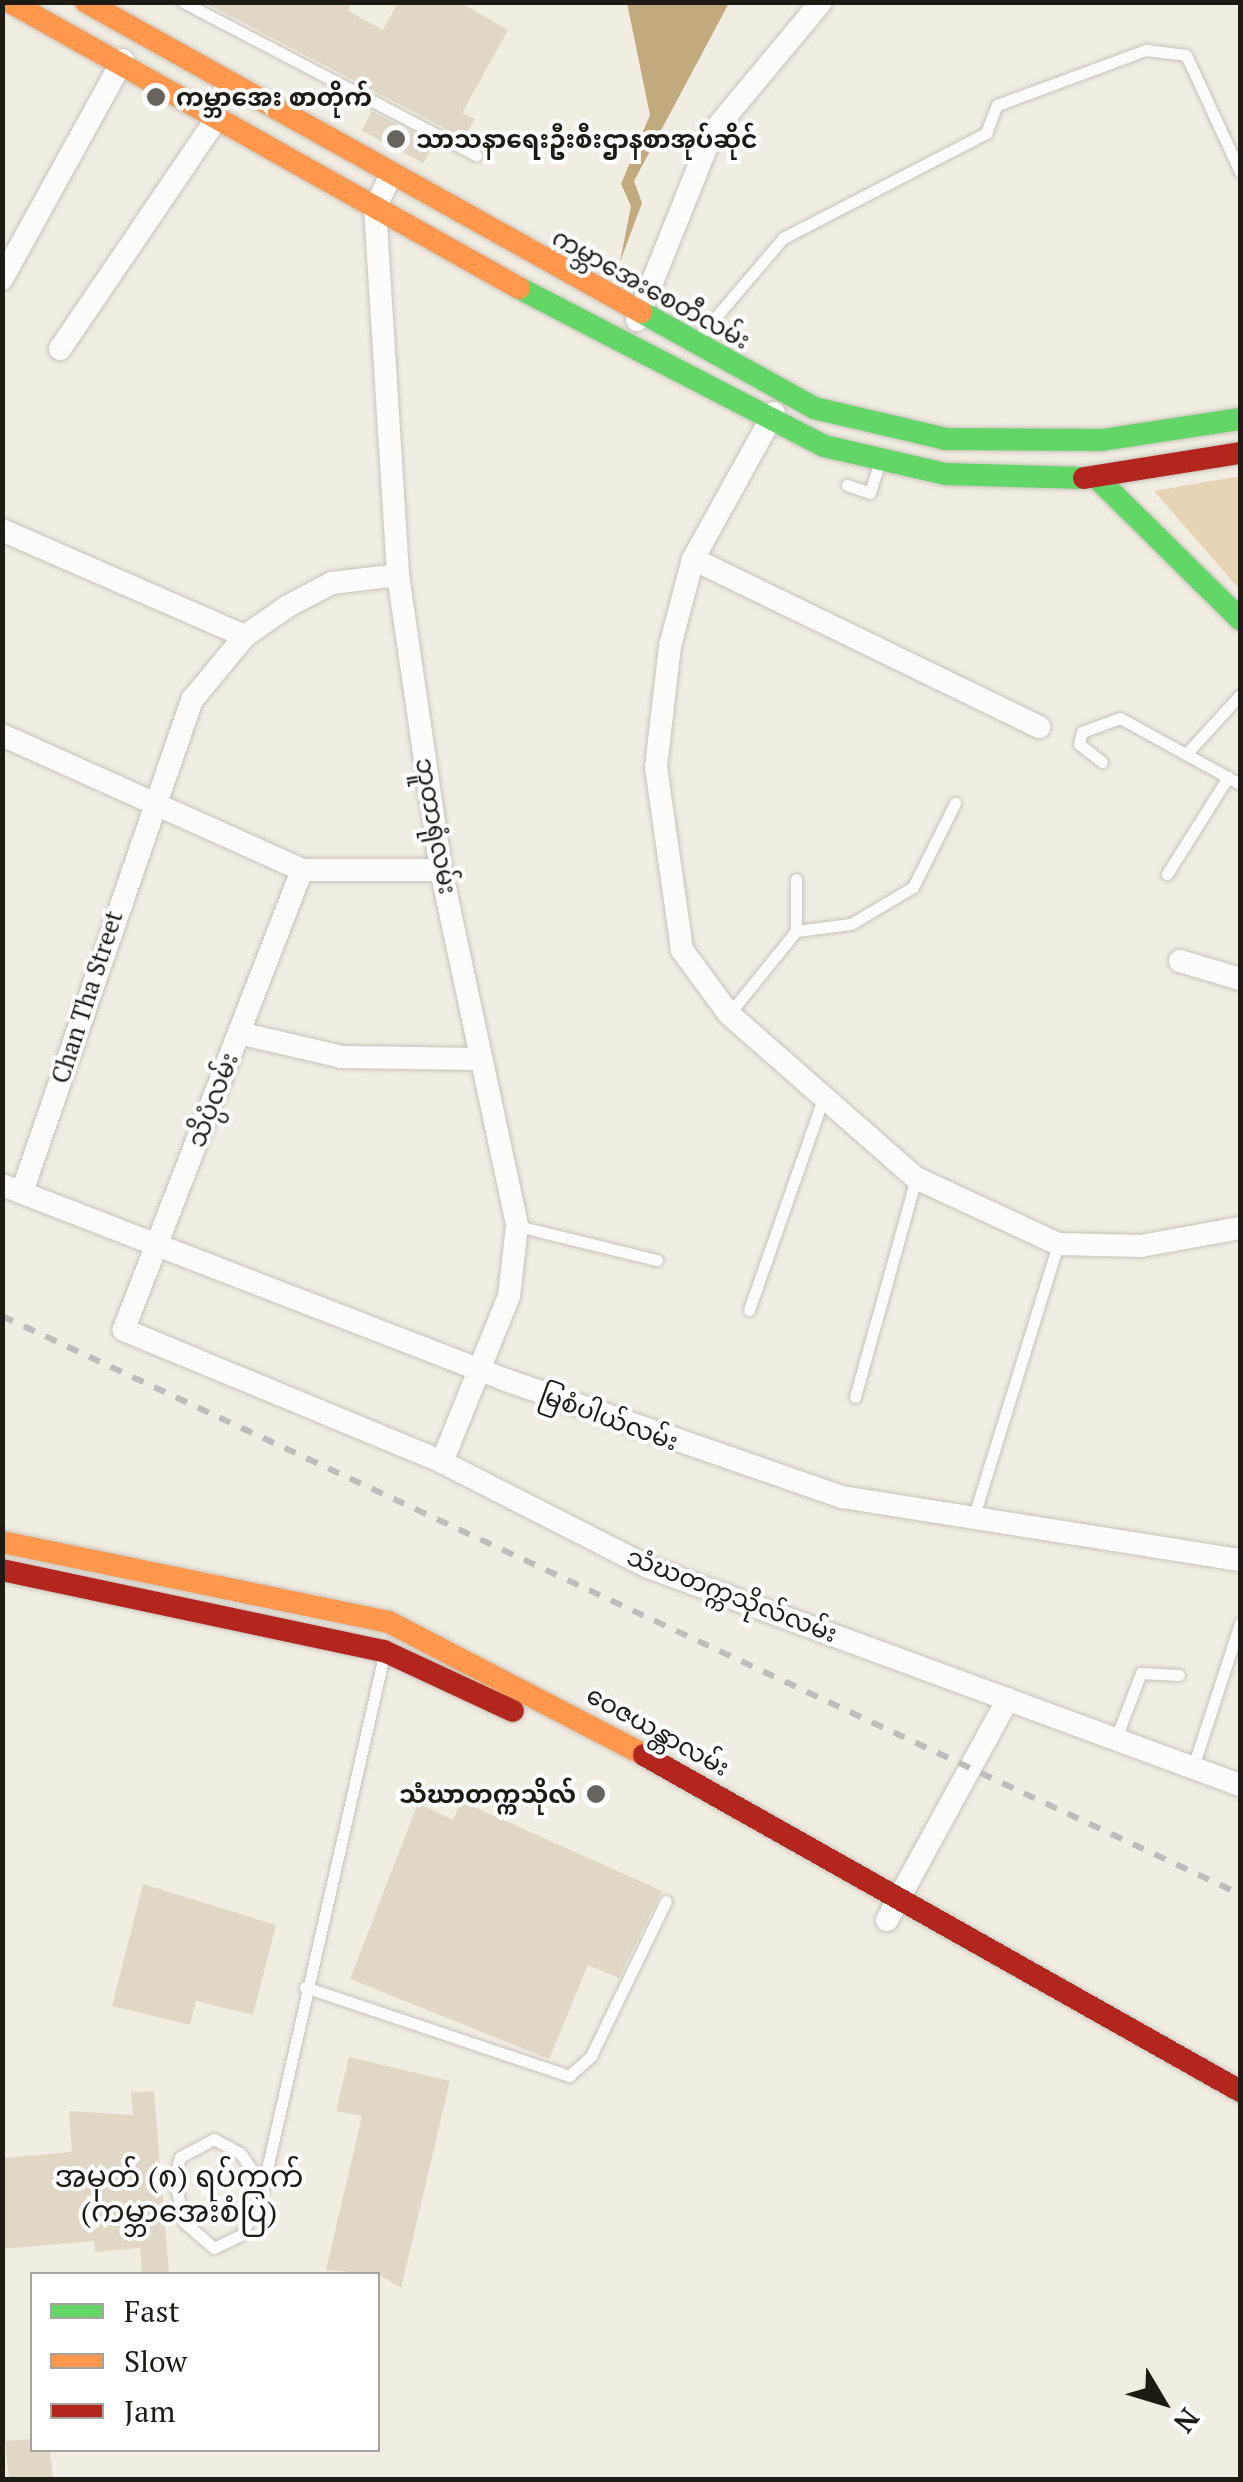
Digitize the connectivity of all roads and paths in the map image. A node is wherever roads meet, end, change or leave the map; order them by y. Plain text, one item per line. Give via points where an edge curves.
1 (10, 2) edge
2 (183, 2) edge
3 (821, 2) edge
4 (98, 5) edge
5 (86, 40) junction
6 (123, 60) junction
7 (216, 118) junction
8 (476, 154) dead end
9 (1240, 172) edge
10 (391, 175) junction
11 (375, 208) junction
12 (10, 244) edge
13 (2, 279) edge
14 (639, 316) junction
15 (692, 345) junction
16 (625, 346) junction
17 (60, 350) dead end
18 (786, 393) junction
19 (1240, 419) edge
20 (769, 422) junction
21 (1240, 453) edge
22 (878, 463) junction
23 (1097, 478) junction
24 (847, 486) dead end
25 (2, 530) edge
26 (693, 558) junction
27 (398, 575) junction
28 (1240, 620) edge
29 (245, 636) junction
30 (1240, 695) edge
31 (1039, 727) dead end
32 (2, 735) edge
33 (1187, 753) junction
34 (1102, 762) dead end
35 (1228, 777) junction
36 (1240, 784) edge
37 (152, 802) junction
38 (955, 803) dead end
39 (302, 870) junction
40 (442, 870) junction
41 (1167, 874) dead end
42 (796, 879) dead end
43 (796, 931) junction
44 (1180, 961) dead end
45 (1240, 978) edge
46 (729, 1014) junction
47 (239, 1033) junction
48 (480, 1058) junction
49 (821, 1104) junction
50 (916, 1178) junction
51 (12, 1189) edge
52 (517, 1226) junction
53 (1240, 1228) edge
54 (1240, 1238) edge
55 (159, 1242) junction
56 (1058, 1244) junction
57 (657, 1260) dead end
58 (750, 1310) dead end
59 (124, 1330) joint
60 (482, 1370) junction
61 (855, 1398) dead end
62 (442, 1462) junction
63 (972, 1522) junction
64 (2, 1542) edge
65 (1240, 1560) edge
66 (2, 1570) edge
67 (1240, 1623) edge
68 (384, 1651) junction
69 (1179, 1674) dead end
70 (1008, 1699) junction
71 (1116, 1738) junction
72 (1193, 1767) junction
73 (1240, 1785) edge
74 (899, 1898) junction
75 (666, 1901) dead end
76 (886, 1920) junction
77 (305, 1988) junction
78 (1240, 2091) edge
79 (1240, 2118) edge
80 (263, 2186) junction

1 - 5 main road
2 - 8 lane
3 - 14 street via 712,133
4 - 5 lane
4 - 10 main road, ကမ္ဘာအေးစေတီလမ်း
5 - 6 main road
6 - 7 main road
6 - 12 street
7 - 11 main road
7 - 17 street
9 - 15 lane via 1186,56 1146,50 996,105 986,132 783,238
10 - 11 street, ဘူတာရုံလမ်း
10 - 14 main road, ကမ္ဘာအေးစေတီလမ်း
11 - 16 main road
11 - 27 street, ဘူတာရုံလမ်း
12 - 13 street
14 - 15 main road, ကမ္ဘာအေးစေတီလမ်း
14 - 16 street
15 - 18 main road, ကမ္ဘာအေးစေတီလမ်း
16 - 20 main road
18 - 19 main road, ကမ္ဘာအေးစေတီလမ်း via 888,431 946,439 1102,440
18 - 20 street
20 - 22 main road
20 - 26 street
21 - 23 main road
22 - 23 main road
22 - 24 lane via 870,493
23 - 28 main road
25 - 29 street
26 - 31 street
26 - 46 street via 670,646 656,766 682,950
27 - 29 street, Chan Tha Street via 332,583
27 - 40 street, ဘူတာရုံလမ်း
29 - 37 street, Chan Tha Street via 192,700
30 - 33 lane
32 - 37 street
33 - 34 lane via 1105,718 1078,744
33 - 35 lane
35 - 36 lane
35 - 41 lane
37 - 39 street
37 - 51 street, Chan Tha Street
38 - 43 lane via 913,886 851,924
39 - 40 street
39 - 47 street, သိပ္ပံလမ်း
40 - 48 street, ဘူတာရုံလမ်း
42 - 43 lane
43 - 46 lane
44 - 45 street
46 - 49 street
47 - 48 street via 360,1059
47 - 55 street, သိပ္ပံလမ်း
48 - 52 street, ဘူတာရုံလမ်း
49 - 50 street
49 - 58 lane
50 - 56 street
50 - 61 lane
51 - 55 street, မြစံပါယ်လမ်း
52 - 57 lane
52 - 60 street, ဘူတာရုံလမ်း via 509,1296
53 - 54 street
53 - 56 street via 1141,1246
55 - 59 street, သိပ္ပံလမ်း
55 - 60 street, မြစံပါယ်လမ်း
56 - 63 lane
59 - 62 street, သံဃတက္ကသိုလ်လမ်း
60 - 62 street, ဘူတာရုံလမ်း
60 - 63 street, မြစံပါယ်လမ်း via 742,1466 869,1505
62 - 70 street, သံဃတက္ကသိုလ်လမ်း via 648,1567
63 - 65 street, မြစံပါယ်လမ်း
64 - 74 main road, ဝေဇယန္တာလမ်း via 389,1622 480,1662
66 - 68 main road
67 - 72 lane
68 - 76 main road via 474,1689
68 - 77 lane
69 - 71 lane via 1141,1674
70 - 71 street, သံဃတက္ကသိုလ်လမ်း
70 - 74 street
71 - 72 street, သံဃတက္ကသိုလ်လမ်း
72 - 73 street, သံဃတက္ကသိုလ်လမ်း
74 - 76 street
74 - 78 main road, ဝေဇယန္တာလမ်း
75 - 77 lane via 591,2056 569,2076
76 - 79 main road
77 - 80 lane
80 - 80 lane via 241,2235 214,2248 184,2222 174,2178 180,2157 214,2138 240,2153

